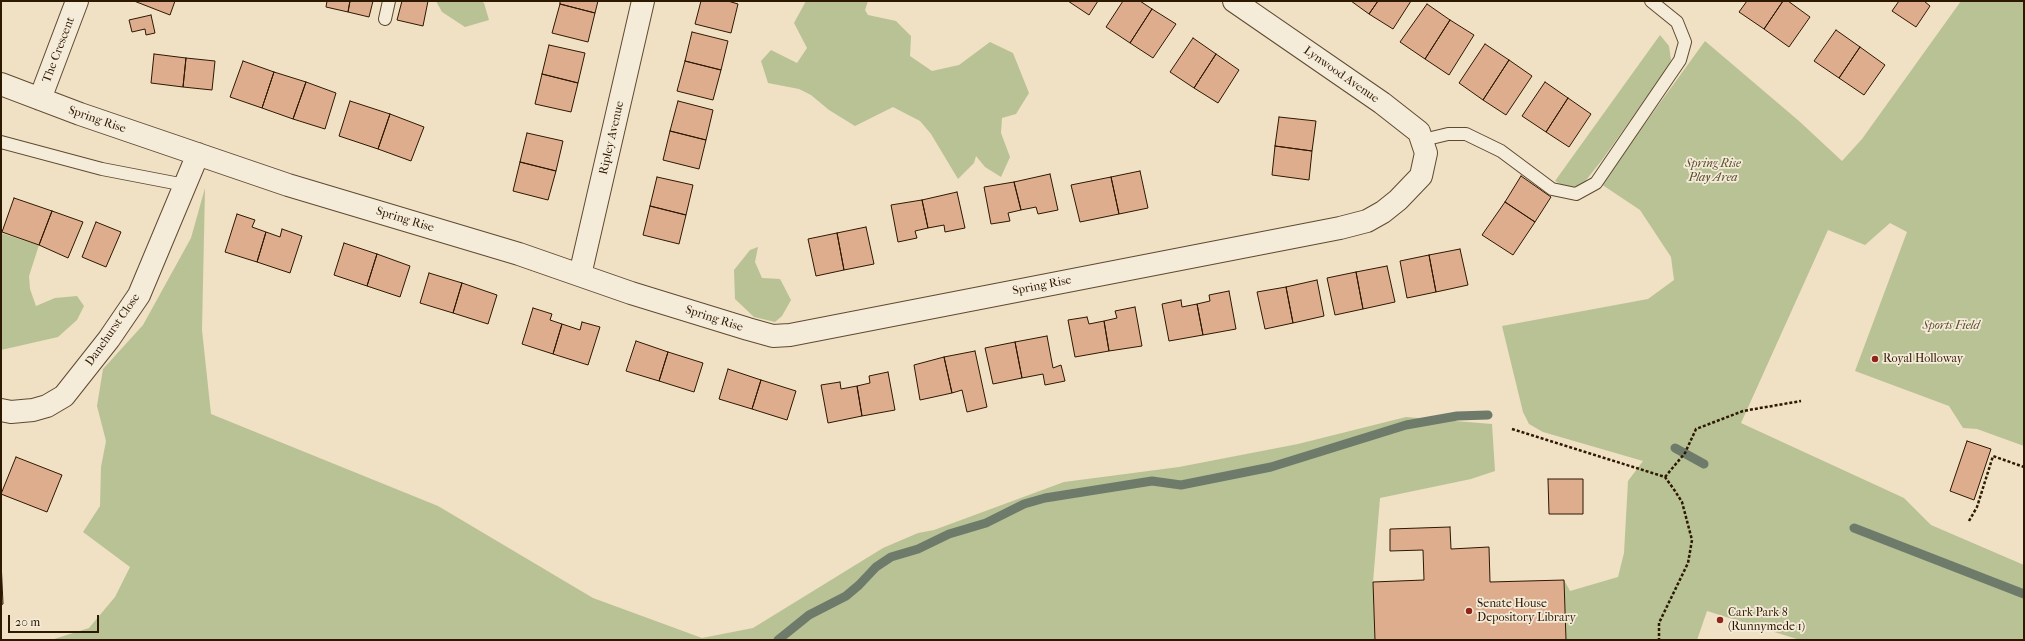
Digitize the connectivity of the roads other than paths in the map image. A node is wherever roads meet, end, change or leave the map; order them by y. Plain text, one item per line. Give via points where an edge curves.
1 (77, 1) edge
2 (389, 1) edge
3 (643, 1) edge
4 (1234, 1) edge
5 (1651, 1) edge
6 (385, 20) dead end
7 (1, 84) edge
8 (40, 99) junction
9 (1423, 140) junction
10 (1, 142) edge
11 (198, 154) junction
12 (185, 185) junction
13 (580, 275) junction
14 (1, 410) edge

1 - 8 street, The Crescent
2 - 6 lane
3 - 13 street, Ripley Avenue
4 - 9 street, Lynwood Avenue via 1405,120 1419,132
5 - 9 lane via 1677,22 1685,42 1680,60 1596,183 1576,194 1552,189 1501,151 1466,134 1448,134
7 - 8 street, Spring Rise
8 - 11 street, Spring Rise
9 - 13 street, Spring Rise via 1426,153 1422,176 1398,200 1367,221 790,336 772,336
10 - 12 lane via 102,170
11 - 12 street, Danehurst Close
11 - 13 street, Spring Rise via 288,185 519,254
12 - 14 street, Danehurst Close via 139,295 109,339 64,396 47,406 33,410

